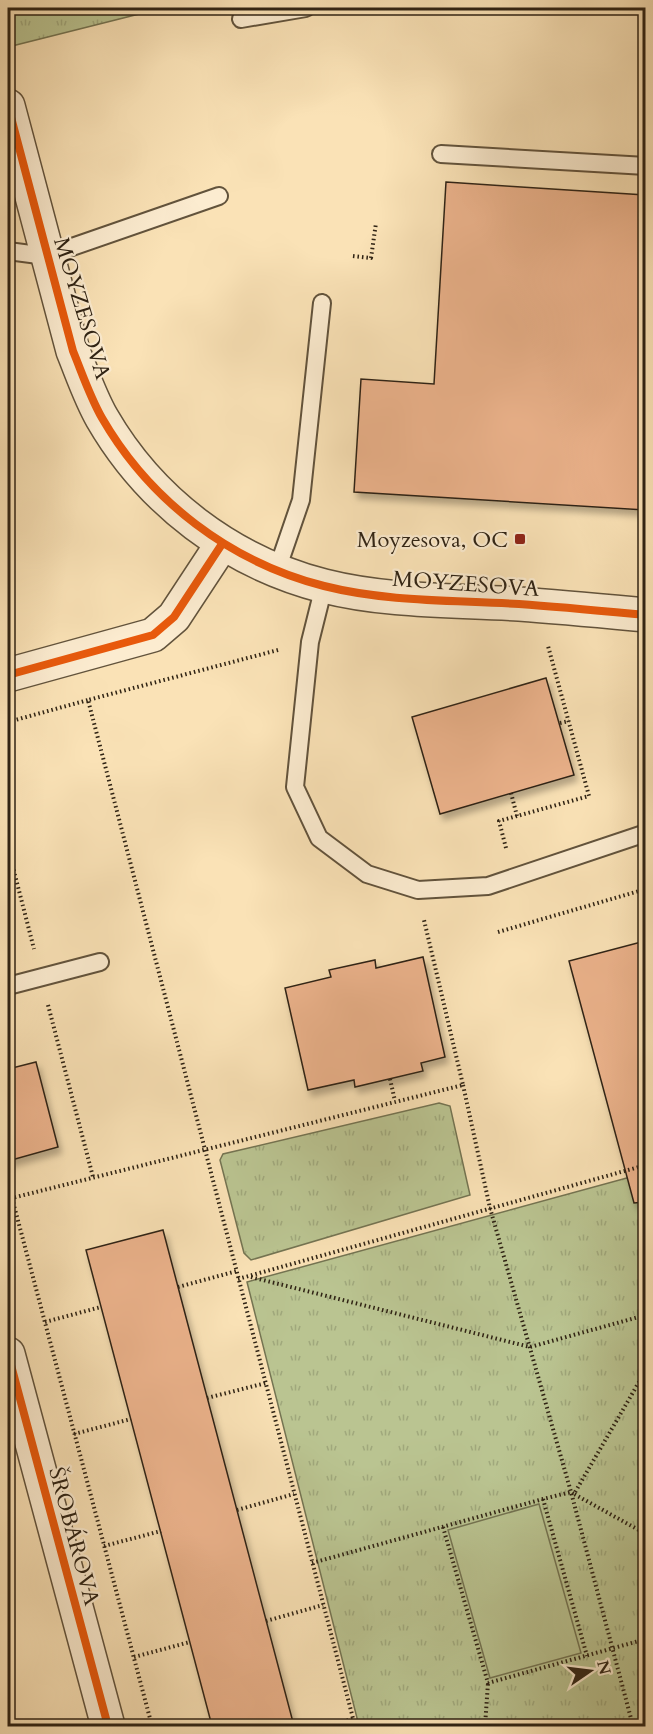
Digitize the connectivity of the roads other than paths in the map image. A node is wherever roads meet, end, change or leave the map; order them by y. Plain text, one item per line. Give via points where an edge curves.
1 (306, 8) edge
2 (241, 19) dead end
3 (8, 111) edge
4 (441, 154) dead end
5 (645, 166) edge
6 (219, 196) dead end
7 (8, 251) edge
8 (46, 256) junction
9 (322, 303) dead end
10 (222, 544) junction
11 (277, 570) junction
12 (324, 586) junction
13 (645, 615) edge
14 (8, 675) edge
15 (645, 833) edge
16 (100, 962) dead end
17 (8, 986) edge
18 (8, 1354) edge
19 (108, 1726) edge

1 - 2 lane
3 - 8 street, MOYZESOVA
4 - 5 lane
6 - 8 lane
7 - 8 lane
8 - 10 street, MOYZESOVA via 73,351 101,416 145,478 176,509
9 - 11 lane via 301,500
10 - 11 street, MOYZESOVA
10 - 14 street via 174,617 153,635
11 - 12 street, MOYZESOVA
12 - 13 street, MOYZESOVA via 438,601
12 - 15 lane via 310,642 295,787 319,838 367,874 418,890 488,886
16 - 17 lane
18 - 19 street, ŠROBÁROVA

